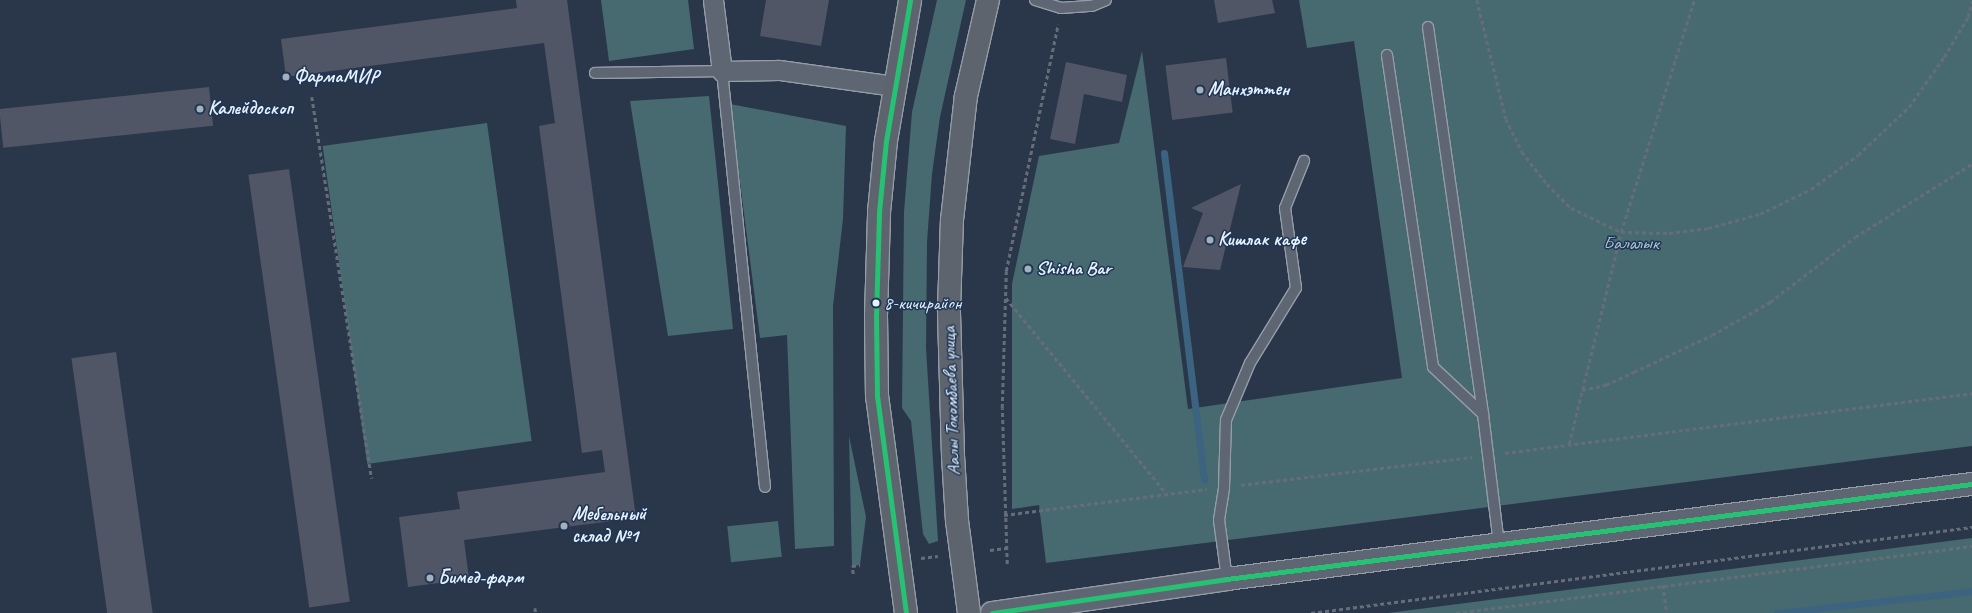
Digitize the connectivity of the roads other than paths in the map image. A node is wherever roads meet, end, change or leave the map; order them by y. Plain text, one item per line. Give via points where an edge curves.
1 (713, 0) edge
2 (910, 0) edge
3 (988, 0) edge
4 (1035, 0) edge
5 (1106, 0) edge
6 (1428, 27) dead end
7 (1387, 55) dead end
8 (722, 71) junction
9 (595, 73) dead end
10 (894, 86) junction
11 (1304, 161) dead end
12 (1483, 414) junction
13 (1972, 484) edge
14 (765, 487) dead end
15 (1499, 544) junction
16 (1227, 579) junction
17 (906, 613) edge
18 (969, 613) edge
19 (992, 613) edge

1 - 8 street
2 - 10 main road
3 - 18 main road, Аалы Токомбаева улица via 966,96 952,220 949,309 957,521
4 - 5 lane via 1061,8 1092,6
6 - 12 lane
7 - 12 lane via 1433,367
8 - 9 lane
8 - 10 street via 779,70
8 - 14 lane
10 - 17 main road via 879,212 877,397
11 - 16 lane via 1285,208 1296,288 1250,363 1226,420 1224,487 1219,520
12 - 15 lane
13 - 15 main road
15 - 16 main road
16 - 19 main road

